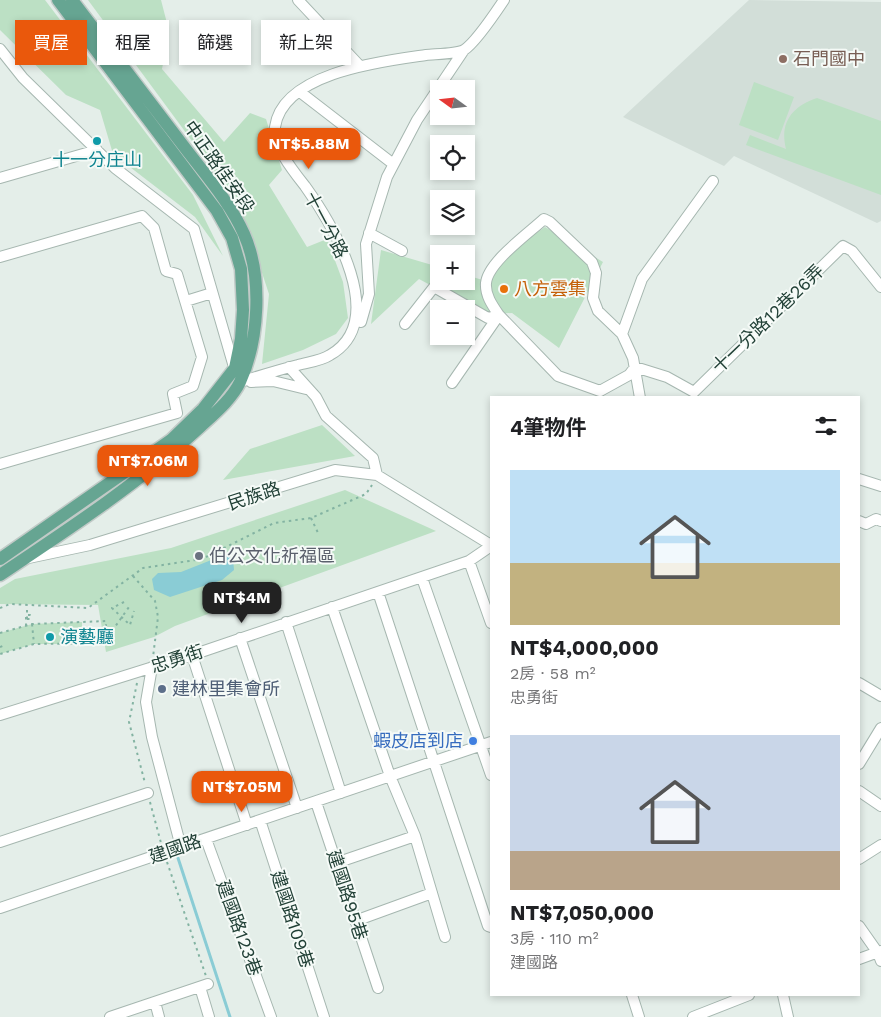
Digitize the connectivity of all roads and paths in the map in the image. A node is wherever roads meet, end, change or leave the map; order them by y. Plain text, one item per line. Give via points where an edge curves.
1 (58, 0) edge
2 (72, 0) edge
3 (298, 0) edge
4 (504, 0) edge
5 (0, 50) edge
6 (464, 50) junction
7 (359, 65) junction
8 (300, 92) junction
9 (97, 150) junction
10 (392, 164) junction
11 (0, 178) edge
12 (714, 181) dead end
13 (369, 233) junction
14 (402, 252) dead end
15 (0, 257) edge
16 (881, 288) edge
17 (212, 293) junction
18 (186, 301) junction
19 (499, 315) junction
20 (405, 324) dead end
21 (622, 334) junction
22 (352, 336) junction
23 (289, 367) junction
24 (635, 367) junction
25 (235, 368) junction
26 (240, 382) junction
27 (452, 383) dead end
28 (306, 389) junction
29 (640, 396) edge
30 (0, 464) edge
31 (377, 475) junction
32 (860, 479) edge
33 (881, 486) edge
34 (312, 518) junction
35 (860, 521) edge
36 (881, 521) edge
37 (319, 535) dead end
38 (490, 545) edge
39 (490, 547) edge
40 (0, 559) edge
41 (24, 559) junction
42 (469, 561) junction
43 (0, 575) edge
44 (132, 575) junction
45 (422, 578) junction
46 (378, 592) junction
47 (124, 602) dead end
48 (27, 605) junction
49 (332, 606) junction
50 (129, 607) dead end
51 (0, 608) edge
52 (134, 611) dead end
53 (120, 616) junction
54 (490, 620) edge
55 (286, 622) junction
56 (32, 624) junction
57 (26, 626) junction
58 (106, 632) junction
59 (0, 633) edge
60 (240, 638) junction
61 (34, 644) junction
62 (5, 645) dead end
63 (0, 647) edge
64 (0, 654) edge
65 (192, 654) junction
66 (152, 667) junction
67 (140, 671) junction
68 (860, 684) edge
69 (881, 696) edge
70 (0, 715) edge
71 (881, 728) edge
72 (486, 744) edge
73 (434, 761) junction
74 (860, 762) edge
75 (490, 768) edge
76 (390, 776) junction
77 (860, 791) edge
78 (148, 793) junction
79 (340, 793) junction
80 (316, 802) junction
81 (881, 806) edge
82 (297, 808) junction
83 (260, 820) junction
84 (247, 825) junction
85 (415, 836) junction
86 (206, 839) junction
87 (0, 842) edge
88 (881, 845) edge
89 (181, 847) junction
90 (164, 853) junction
91 (860, 858) edge
92 (336, 863) junction
93 (432, 893) junction
94 (1, 906) edge
95 (355, 921) junction
96 (490, 927) edge
97 (860, 927) edge
98 (445, 937) dead end
99 (880, 955) edge
100 (860, 959) edge
101 (204, 986) junction
102 (378, 988) dead end
103 (632, 996) edge
104 (746, 996) edge
105 (783, 996) edge
106 (155, 1002) junction
107 (110, 1017) edge
108 (159, 1017) edge
109 (209, 1017) edge
110 (271, 1017) edge
111 (324, 1017) edge
112 (639, 1017) edge
113 (693, 1017) edge
114 (788, 1017) edge

1 - 25 main road, 中正路佳安段 via 217,211 232,238 241,269 243,310
2 - 26 main road, 中正路佳安段 via 219,193 244,234 255,270 257,304 250,350
3 - 7 street
4 - 6 street
5 - 9 street via 23,78
6 - 7 street, 十一分路
6 - 10 street
7 - 8 street, 十一分路 via 314,82
8 - 10 street
8 - 22 street, 十一分路 via 291,98 274,127 280,149 320,208 353,278 358,309
9 - 11 street
9 - 17 street via 115,168 194,229
10 - 13 street
12 - 21 street via 642,279
13 - 14 street
13 - 22 street via 366,244 368,294 360,324
15 - 18 street via 142,216 154,228 166,271 177,274
16 - 24 street, 十一分路12巷26弄 via 852,251 843,246 694,392 667,377
17 - 18 street
17 - 25 street
18 - 30 street via 202,357 194,386 173,394 177,413
19 - 20 street via 488,318 434,287
19 - 21 street via 487,290 489,274 493,266 544,220 592,262 596,273 593,298 598,311
19 - 24 street via 558,376 600,391 629,375
19 - 27 street
21 - 24 street
22 - 23 street via 330,356
23 - 26 street
23 - 28 street
24 - 29 street
25 - 26 street
25 - 40 main road via 203,409 171,440
26 - 28 street via 274,382
26 - 41 main road via 213,414 178,447
28 - 31 street via 316,396 326,416 338,429 373,458
31 - 34 path via 366,494
31 - 38 street, 民族路
31 - 41 street, 民族路 via 335,470 90,546
32 - 33 street
34 - 37 path
34 - 44 path via 274,523 202,559 143,568
35 - 36 street via 866,524 876,519
39 - 42 street, 忠勇街
40 - 41 street, 民族路
41 - 43 main road
42 - 45 street, 忠勇街
42 - 54 street
44 - 48 path via 88,608
44 - 66 path via 155,601 158,617
45 - 46 street, 忠勇街
45 - 72 street
46 - 49 street, 忠勇街
46 - 73 street
47 - 53 path via 112,608
48 - 51 path via 10,604
48 - 57 path, bridge via 27,619 30,619 30,615 26,615
49 - 55 street, 忠勇街
49 - 76 street
50 - 53 path
52 - 53 path via 130,625
53 - 58 path via 112,631
55 - 60 street, 忠勇街
55 - 79 street
56 - 57 path
56 - 58 path via 106,621
56 - 61 path
57 - 59 path
58 - 61 path via 106,643
60 - 65 street, 忠勇街
60 - 82 street
61 - 64 path
62 - 63 path
65 - 66 street, 忠勇街
65 - 84 street
66 - 67 street, 忠勇街
66 - 89 street via 146,702
67 - 70 street, 忠勇街
67 - 78 path via 129,722
68 - 69 street
71 - 74 street
72 - 73 street, 建國路
72 - 75 street
73 - 76 street, 建國路
73 - 96 street
76 - 79 street, 建國路
76 - 85 street
77 - 81 street
78 - 87 street
78 - 90 path
79 - 80 street, 建國路
80 - 82 street, 建國路
80 - 92 street, 建國路95巷
82 - 83 street, 建國路
83 - 84 street, 建國路
83 - 111 street, 建國路109巷
84 - 86 street, 建國路
85 - 92 street
85 - 93 street
86 - 89 street, 建國路
86 - 110 street, 建國路123巷
88 - 91 street
89 - 90 street, 建國路
90 - 94 street, 建國路
90 - 101 path
92 - 95 street, 建國路95巷
93 - 95 street
93 - 98 street
95 - 102 street, 建國路95巷
97 - 99 street
99 - 100 street
101 - 106 street
101 - 109 street
103 - 112 street
104 - 113 street
105 - 114 street
106 - 107 street
106 - 108 street

